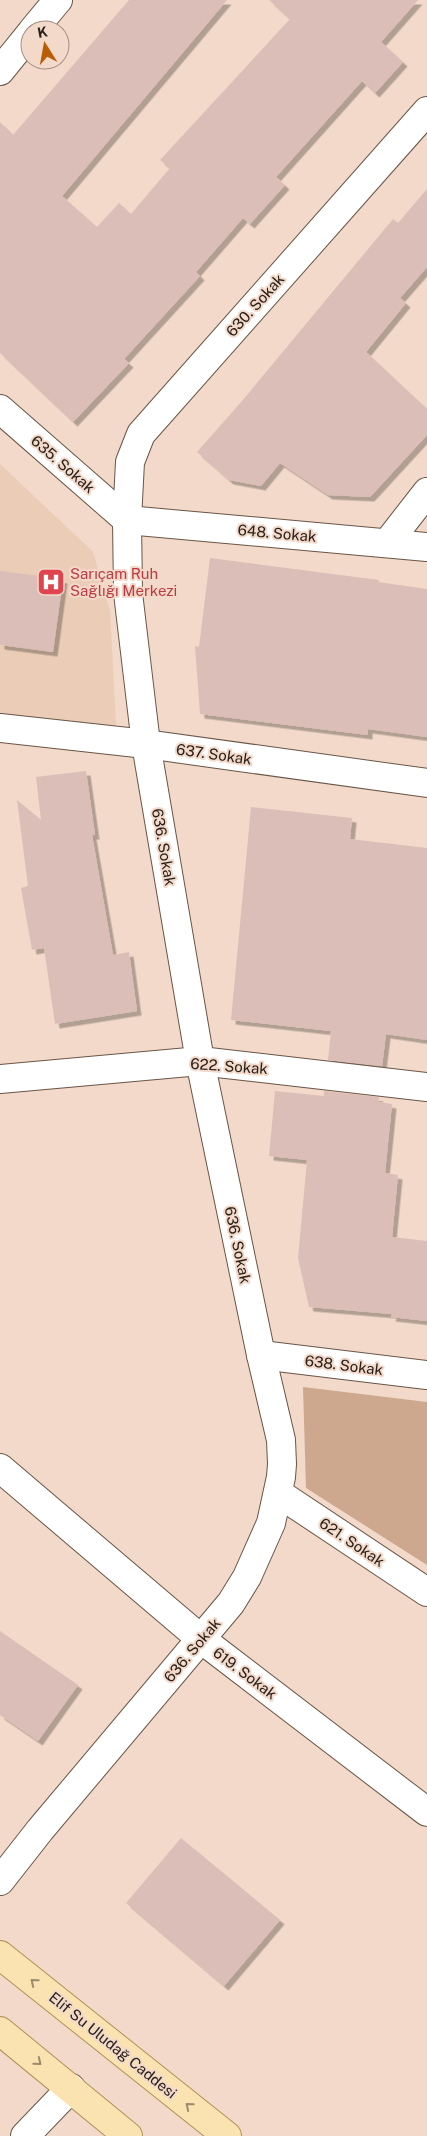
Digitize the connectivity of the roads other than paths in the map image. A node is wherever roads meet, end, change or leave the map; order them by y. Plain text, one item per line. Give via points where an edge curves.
1 (58, 0) edge
2 (42, 20) edge
3 (20, 46) edge
4 (0, 71) edge
5 (427, 110) edge
6 (0, 409) edge
7 (427, 492) edge
8 (127, 520) junction
9 (388, 542) junction
10 (427, 547) edge
11 (0, 728) edge
12 (146, 744) junction
13 (427, 783) edge
14 (200, 1061) junction
15 (0, 1079) edge
16 (427, 1087) edge
17 (261, 1355) junction
18 (427, 1375) edge
19 (0, 1468) edge
20 (278, 1493) junction
21 (427, 1592) edge
22 (202, 1639) junction
23 (427, 1812) edge
24 (0, 1881) edge
25 (0, 1955) edge
26 (0, 2031) edge
27 (71, 2088) junction
28 (25, 2136) edge
29 (128, 2136) edge
30 (227, 2136) edge

1 - 2 street
3 - 4 street
5 - 8 street, 630. Sokak via 141,434 130,462
6 - 8 street, 635. Sokak
7 - 9 street
8 - 9 street, 648. Sokak
8 - 12 street, 636. Sokak via 128,593
9 - 10 street, 648. Sokak
11 - 12 street, 637. Sokak
12 - 13 street, 637. Sokak
12 - 14 street, 636. Sokak
14 - 15 street, 622. Sokak
14 - 16 street, 622. Sokak
14 - 17 street, 636. Sokak
17 - 18 street, 638. Sokak
17 - 20 street, 636. Sokak via 281,1440
19 - 22 street, 619. Sokak
20 - 21 street, 621. Sokak
20 - 22 street, 636. Sokak via 271,1523 247,1578
22 - 23 street, 619. Sokak
22 - 24 street, 636. Sokak
30 -> 25 main road, Elif Su Uludağ Caddesi
26 -> 27 main road
27 - 28 street
27 - 29 main road

